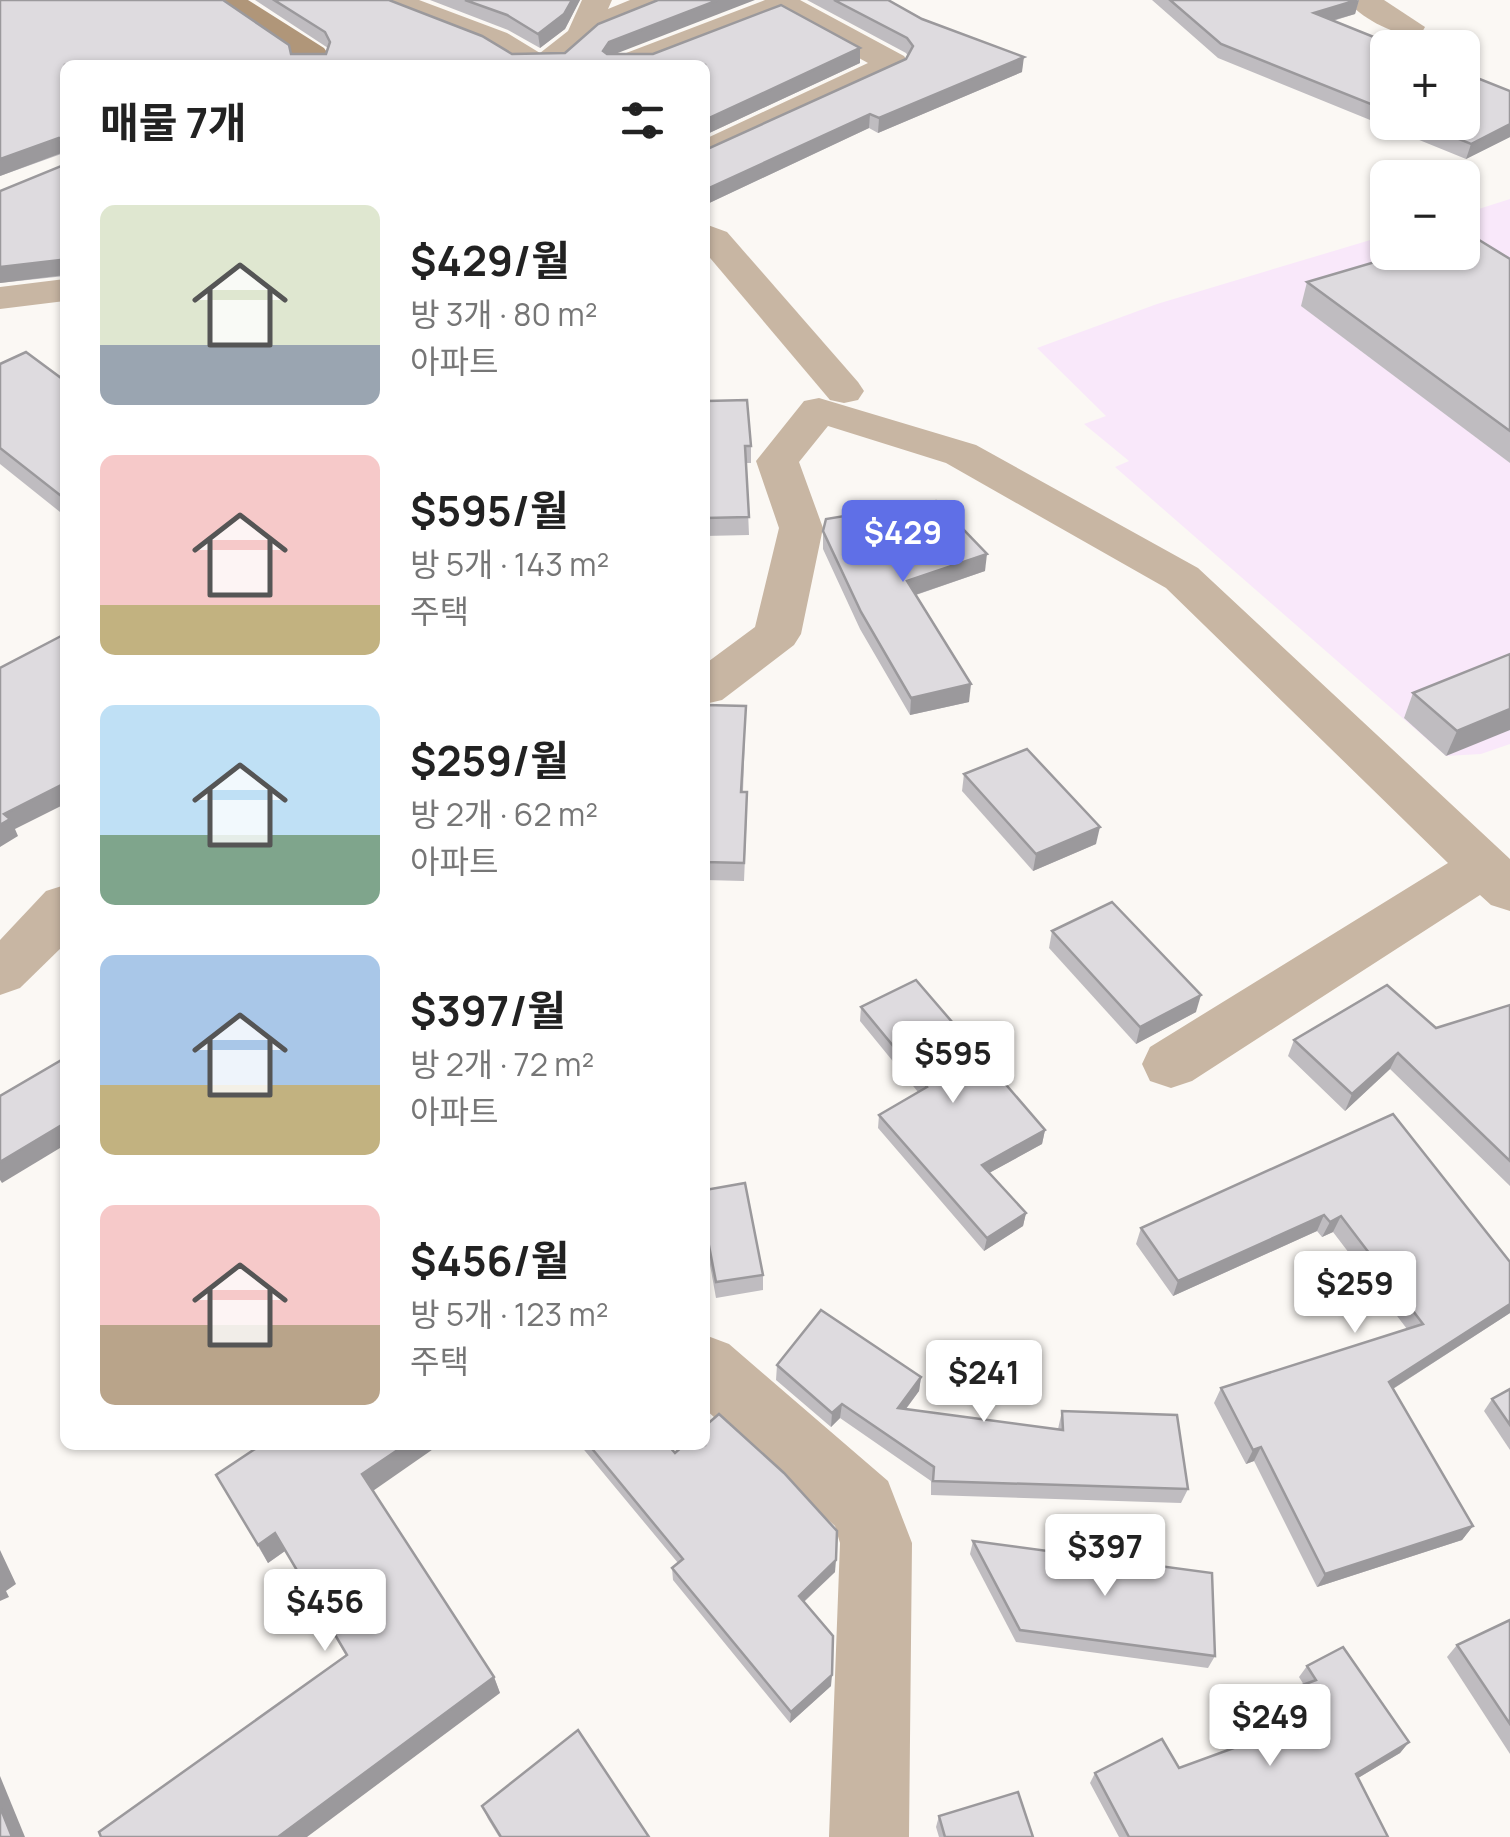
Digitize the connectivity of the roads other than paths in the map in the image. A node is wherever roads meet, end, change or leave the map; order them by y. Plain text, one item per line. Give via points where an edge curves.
1 (227, 0) edge
2 (392, 0) edge
3 (597, 0) edge
4 (657, 0) edge
5 (1362, 0) edge
6 (783, 2) edge
7 (1410, 27) dead end
8 (584, 30) junction
9 (312, 60) edge
10 (530, 60) edge
11 (550, 60) edge
12 (637, 60) edge
13 (710, 150) edge
14 (710, 238) edge
15 (60, 291) edge
16 (0, 298) edge
17 (844, 390) dead end
18 (710, 684) edge
19 (1497, 879) edge
20 (60, 911) edge
21 (0, 973) edge
22 (1171, 1064) dead end
23 (710, 1370) edge
24 (869, 1837) edge

1 - 9 street
2 - 10 street
3 - 8 street
4 - 8 street
5 - 7 street
6 - 12 street
6 - 13 street via 893,63
8 - 11 street
14 - 17 street
15 - 16 street
18 - 19 street via 776,634 801,528 777,460 819,410 961,454 1182,578
19 - 22 street via 1392,928
20 - 21 street
23 - 24 street via 863,1506 876,1543

